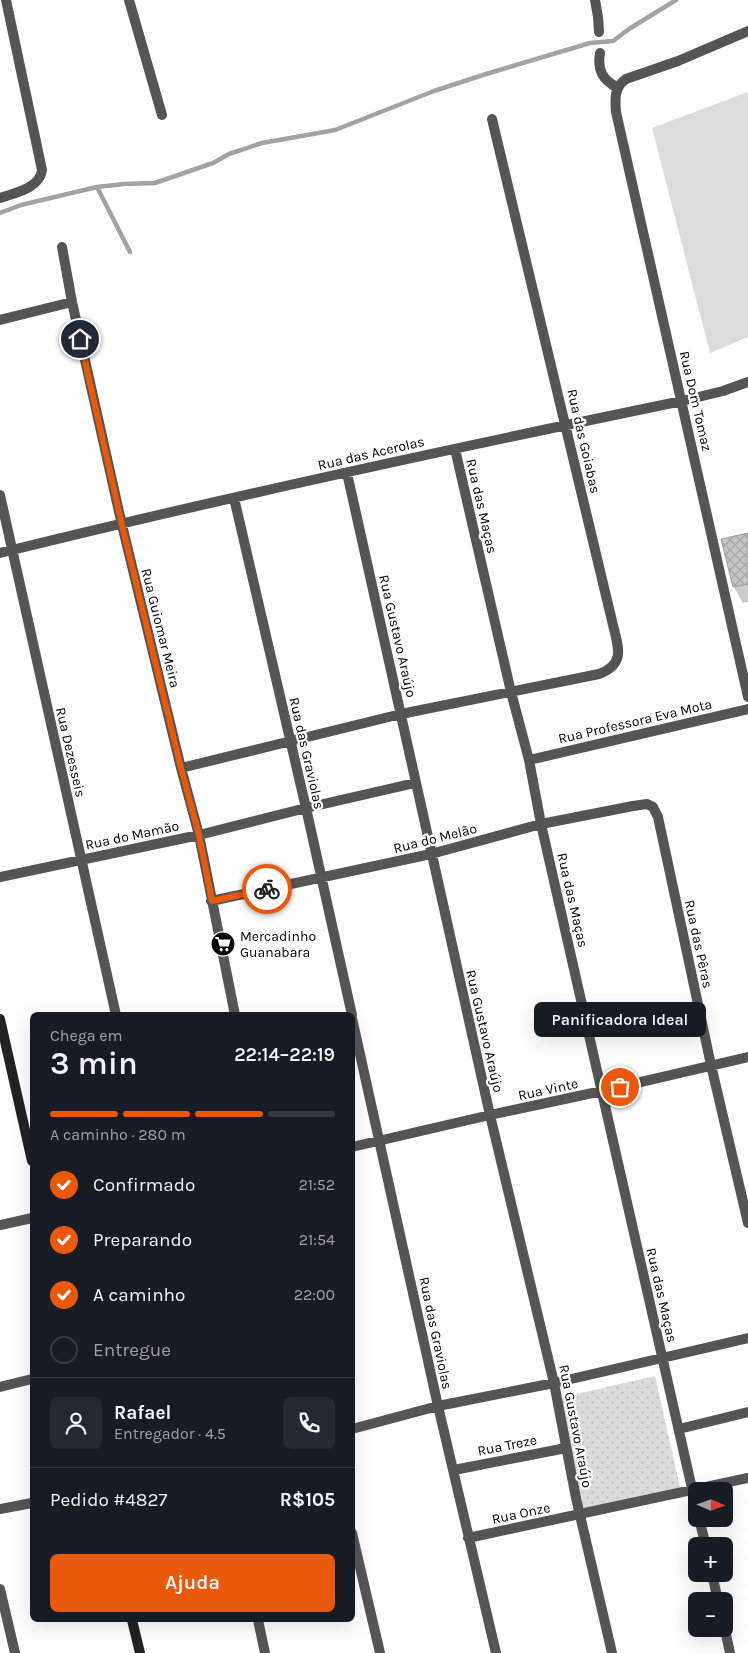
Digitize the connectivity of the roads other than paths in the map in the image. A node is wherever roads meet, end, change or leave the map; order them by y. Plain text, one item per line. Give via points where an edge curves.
1 (6, 0) edge
2 (129, 0) edge
3 (595, 0) edge
4 (748, 30) edge
5 (599, 32) dead end
6 (600, 53) dead end
7 (618, 88) junction
8 (162, 115) dead end
9 (492, 119) dead end
10 (0, 198) edge
11 (62, 247) dead end
12 (72, 302) junction
13 (0, 320) edge
14 (748, 382) edge
15 (682, 401) junction
16 (566, 425) junction
17 (456, 449) junction
18 (348, 473) junction
19 (0, 495) edge
20 (234, 498) junction
21 (122, 525) junction
22 (12, 550) junction
23 (0, 554) edge
24 (511, 692) junction
25 (748, 697) edge
26 (748, 709) edge
27 (401, 714) junction
28 (290, 741) junction
29 (529, 760) junction
30 (181, 768) junction
31 (416, 783) junction
32 (306, 808) junction
33 (658, 817) joint
34 (541, 824) junction
35 (199, 835) junction
36 (431, 854) junction
37 (81, 860) junction
38 (0, 877) edge
39 (321, 877) junction
40 (212, 901) junction
41 (115, 1012) edge
42 (234, 1012) edge
43 (351, 1012) edge
44 (0, 1020) edge
45 (355, 1030) edge
46 (748, 1057) edge
47 (711, 1065) junction
48 (602, 1091) junction
49 (490, 1115) junction
50 (380, 1140) junction
51 (355, 1146) edge
52 (30, 1152) edge
53 (30, 1218) edge
54 (748, 1222) edge
55 (0, 1225) edge
56 (748, 1338) edge
57 (662, 1358) junction
58 (30, 1380) edge
59 (554, 1383) junction
60 (0, 1387) edge
61 (438, 1406) junction
62 (748, 1412) edge
63 (355, 1428) edge
64 (679, 1429) junction
65 (566, 1448) junction
66 (454, 1470) junction
67 (748, 1478) edge
68 (690, 1482) edge
69 (729, 1482) edge
70 (688, 1491) edge
71 (30, 1503) edge
72 (0, 1509) edge
73 (580, 1514) junction
74 (468, 1538) junction
75 (355, 1545) edge
76 (0, 1589) edge
77 (132, 1622) edge
78 (258, 1622) edge
79 (727, 1637) edge
80 (15, 1653) edge
81 (140, 1653) edge
82 (265, 1653) edge
83 (380, 1653) edge
84 (496, 1653) edge
85 (612, 1653) edge
86 (730, 1653) edge

1 - 10 street via 42,170 39,180
2 - 8 street
3 - 5 street
4 - 7 street via 678,61 626,79
6 - 7 street via 602,76
7 - 15 street, Rua Dom Tomaz via 616,112
9 - 16 street, Rua das Goiabas
11 - 12 street, Rua Guiomar Meira
12 - 13 street
12 - 21 street, Rua Guiomar Meira
14 - 15 street, Rua das Acerolas
15 - 16 street, Rua das Acerolas
15 - 25 street, Rua Dom Tomaz
16 - 17 street, Rua das Acerolas
16 - 24 street, Rua das Goiabas via 618,656 613,667 599,674
17 - 18 street, Rua das Acerolas
17 - 24 street, Rua das Maças
18 - 20 street, Rua das Acerolas
18 - 27 street, Rua Gustavo Araújo
19 - 22 street, Rua Dezesseis
20 - 21 street, Rua das Acerolas
20 - 28 street, Rua das Graviolas
21 - 22 street, Rua das Acerolas
21 - 30 street, Rua Guiomar Meira
22 - 23 street, Rua das Acerolas
22 - 37 street, Rua Dezesseis
24 - 27 street, Rua das Goiabas
24 - 29 street, Rua das Maças
26 - 29 street, Rua Professora Eva Mota
27 - 28 street, Rua das Goiabas
27 - 31 street, Rua Gustavo Araújo
28 - 30 street, Rua das Goiabas
28 - 32 street, Rua das Graviolas
29 - 34 street, Rua das Maças
30 - 35 street, Rua Guiomar Meira
31 - 32 street, Rua do Mamão
31 - 36 street, Rua Gustavo Araújo
32 - 35 street, Rua do Mamão
32 - 39 street, Rua das Graviolas
33 - 34 street, Rua do Melão via 653,807 644,804
33 - 47 street, Rua das Pêras
34 - 36 street, Rua do Melão
34 - 48 street, Rua das Maças
35 - 37 street, Rua do Mamão
35 - 40 street, Rua Guiomar Meira
36 - 39 street, Rua do Melão
36 - 49 street, Rua Gustavo Araújo
37 - 38 street, Rua do Mamão
37 - 41 street, Rua Dezesseis
39 - 40 street, Rua do Melão
39 - 43 street, Rua das Graviolas
40 - 42 street, Rua Guiomar Meira
44 - 52 main road
45 - 50 street, Rua das Graviolas
46 - 47 street, Rua Vinte
47 - 48 street, Rua Vinte
47 - 54 street, Rua das Pêras
48 - 49 street, Rua Vinte
48 - 57 street, Rua das Maças
49 - 50 street, Rua Vinte
49 - 59 street, Rua Gustavo Araújo
50 - 51 street, Rua Vinte
50 - 61 street, Rua das Graviolas
53 - 55 street
56 - 57 street
57 - 59 street
57 - 64 street, Rua das Maças
58 - 60 street
59 - 61 street
59 - 65 street, Rua Gustavo Araújo
61 - 63 street
61 - 66 street, Rua das Graviolas
62 - 64 street
64 - 68 street
65 - 66 street, Rua Treze
65 - 73 street, Rua Gustavo Araújo
66 - 74 street, Rua das Graviolas
67 - 69 street, Rua Onze
70 - 73 street, Rua Onze
71 - 72 street
73 - 74 street, Rua Onze
73 - 85 street, Rua Gustavo Araújo
74 - 84 street, Rua das Graviolas
75 - 83 street
76 - 80 street
77 - 81 main road
78 - 82 street
79 - 86 street

